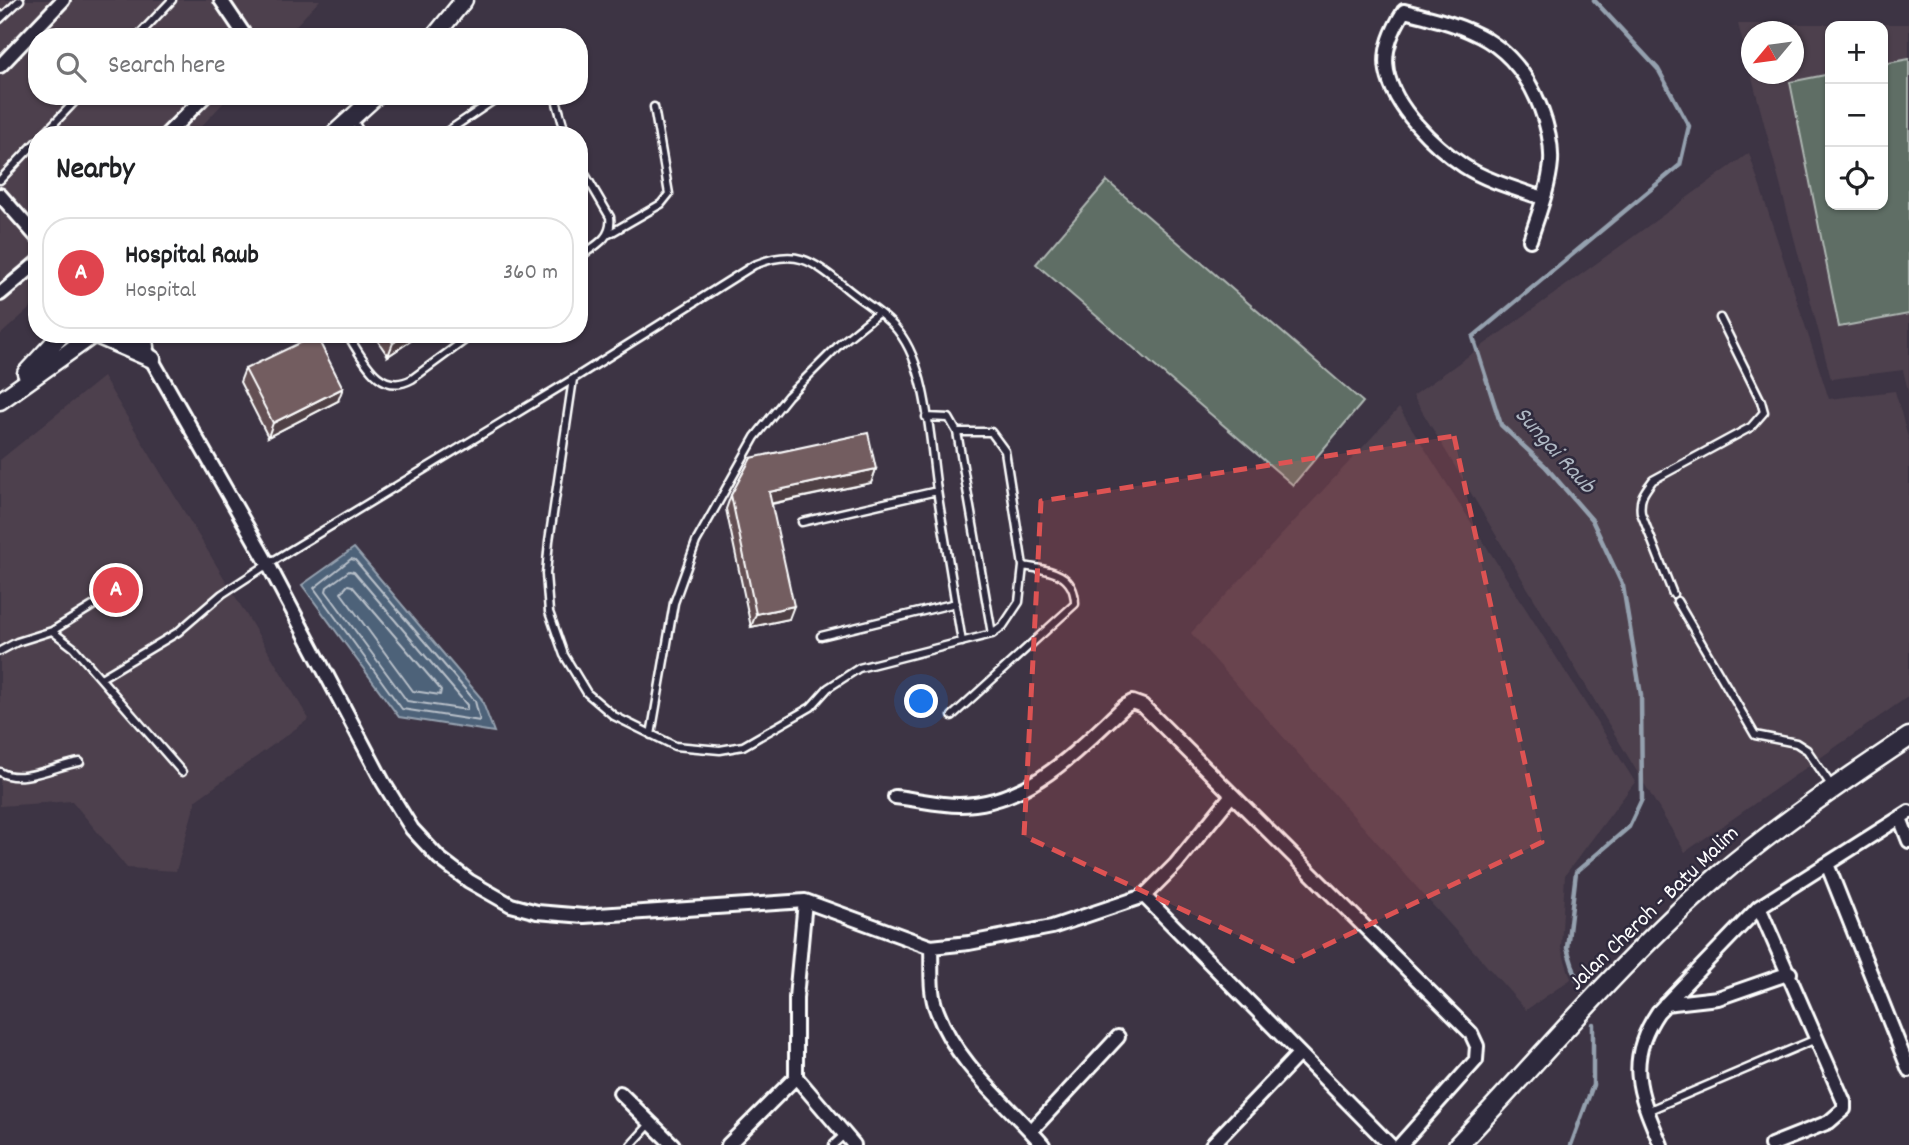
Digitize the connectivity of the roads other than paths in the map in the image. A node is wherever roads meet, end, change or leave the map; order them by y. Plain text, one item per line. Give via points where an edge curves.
1 (20, 0) edge
2 (63, 0) edge
3 (172, 0) edge
4 (221, 0) edge
5 (464, 0) edge
6 (1402, 6) edge
7 (0, 19) edge
8 (36, 28) edge
9 (146, 28) edge
10 (240, 28) edge
11 (441, 28) edge
12 (28, 37) edge
13 (0, 66) edge
14 (71, 105) edge
15 (196, 105) edge
16 (367, 105) edge
17 (487, 105) edge
18 (558, 105) edge
19 (654, 107) dead end
20 (352, 119) junction
21 (52, 126) edge
22 (175, 126) edge
23 (344, 126) edge
24 (356, 126) edge
25 (455, 126) edge
26 (563, 126) edge
27 (28, 150) edge
28 (588, 179) edge
29 (0, 180) edge
30 (0, 195) edge
31 (1543, 198) junction
32 (28, 227) edge
33 (609, 234) junction
34 (1530, 240) dead end
35 (588, 250) edge
36 (28, 271) edge
37 (0, 294) edge
38 (877, 314) junction
39 (1720, 318) dead end
40 (54, 343) edge
41 (81, 343) edge
42 (353, 343) edge
43 (462, 343) edge
44 (143, 344) edge
45 (573, 379) junction
46 (2, 399) edge
47 (926, 417) junction
48 (957, 432) junction
49 (937, 492) junction
50 (802, 522) dead end
51 (268, 564) junction
52 (1023, 566) junction
53 (130, 583) dead end
54 (1673, 594) dead end
55 (1677, 601) dead end
56 (956, 603) junction
57 (52, 631) junction
58 (992, 634) junction
59 (821, 636) dead end
60 (962, 642) junction
61 (0, 651) edge
62 (101, 678) junction
63 (952, 716) dead end
64 (650, 735) junction
65 (1909, 737) edge
66 (80, 762) dead end
67 (0, 772) edge
68 (182, 772) dead end
69 (1834, 790) junction
70 (1231, 796) junction
71 (895, 797) dead end
72 (1905, 815) edge
73 (1909, 841) edge
74 (1828, 864) junction
75 (1144, 896) junction
76 (804, 901) junction
77 (1759, 907) junction
78 (931, 947) junction
79 (1790, 974) junction
80 (1665, 1004) junction
81 (1118, 1037) dead end
82 (1816, 1038) junction
83 (1298, 1054) junction
84 (1909, 1070) edge
85 (796, 1077) junction
86 (620, 1093) dead end
87 (1647, 1111) junction
88 (651, 1123) junction
89 (1031, 1131) junction
90 (1806, 1132) junction
91 (845, 1134) junction
92 (631, 1145) edge
93 (673, 1145) edge
94 (728, 1145) edge
95 (833, 1145) edge
96 (854, 1145) edge
97 (1044, 1145) edge
98 (1212, 1145) edge
99 (1390, 1145) edge
100 (1400, 1145) edge
101 (1458, 1145) edge
102 (1661, 1145) edge
103 (1771, 1145) edge
104 (1812, 1145) edge

1 - 7 lane
2 - 8 street
3 - 9 lane
4 - 10 street
5 - 11 street
6 - 31 street via 1484,36 1511,56 1533,88 1547,124 1551,161
6 - 31 street via 1387,49 1387,72 1400,100 1440,147 1465,167
12 - 13 street
14 - 21 lane
15 - 22 street
16 - 20 street
17 - 25 lane
18 - 26 lane
19 - 33 lane via 669,194 661,204
20 - 23 street
20 - 24 lane
27 - 29 lane
28 - 33 lane via 610,217
30 - 32 street
31 - 34 street
33 - 35 lane
36 - 37 street
38 - 45 lane via 829,274 785,255 754,265
38 - 47 lane via 898,331 910,354
38 - 64 lane via 779,406 755,437 696,542 674,603
39 - 54 lane via 1764,412 1751,427 1653,480 1639,501
40 - 46 street
41 - 46 street
42 - 43 lane via 384,383 401,385
44 - 51 street
45 - 51 lane
45 - 64 lane via 549,541 549,612 564,655 587,693 614,716
47 - 48 lane via 948,418
47 - 49 lane
48 - 52 lane via 991,432 1005,451
48 - 58 lane
49 - 50 lane
49 - 56 lane
51 - 62 lane via 222,594 178,632
51 - 76 street via 412,829 439,858 495,898 537,912 584,916
52 - 58 lane via 1019,601 1008,621
52 - 63 lane via 1066,578 1075,604
53 - 57 lane
55 - 69 lane via 1755,735 1796,743 1807,750
56 - 59 lane
56 - 60 lane
57 - 61 lane
57 - 62 lane
58 - 60 lane
60 - 64 lane via 859,668 828,688 811,707 743,746 719,750 675,746
62 - 68 lane
65 - 69 main road, Jalan Cheroh - Batu Malim
66 - 67 lane via 24,776
69 - 101 main road, Jalan Cheroh - Batu Malim via 1714,880 1601,990
70 - 71 street via 1143,706 1132,702 1055,771 1013,793 959,805
70 - 75 street
70 - 100 street via 1471,1033 1477,1046 1476,1060
72 - 73 street
72 - 74 street
74 - 77 street
74 - 84 street
75 - 78 street via 1052,926
75 - 83 street
76 - 78 street
76 - 85 street via 796,998
77 - 79 street
77 - 80 street
78 - 89 street via 936,1010 954,1044
79 - 80 street via 1718,998
79 - 82 street
80 - 87 street via 1647,1028 1637,1066
81 - 89 street
82 - 87 lane
82 - 90 street via 1844,1109
83 - 98 street
83 - 99 street
85 - 91 street
85 - 94 street
86 - 88 street
87 - 102 street
88 - 92 lane
88 - 93 street
89 - 97 street
90 - 103 street
90 - 104 street
91 - 95 lane
91 - 96 street

